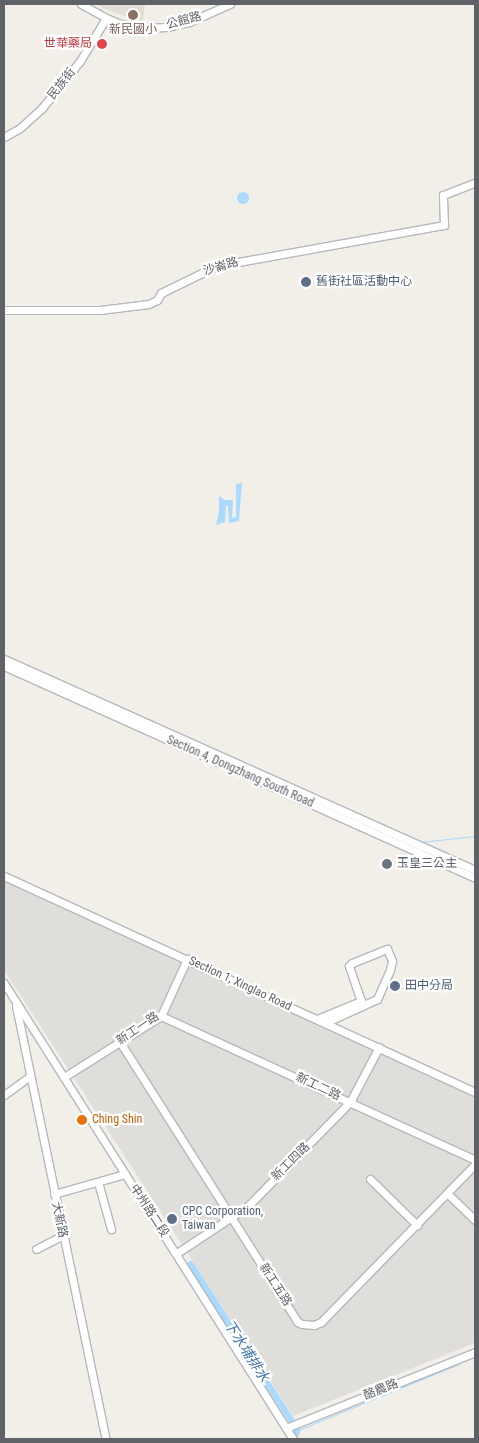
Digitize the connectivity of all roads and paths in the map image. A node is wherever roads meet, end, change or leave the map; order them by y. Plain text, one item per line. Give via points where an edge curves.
1 (80, 4) edge
2 (230, 4) edge
3 (106, 18) junction
4 (4, 137) edge
5 (475, 183) edge
6 (4, 310) edge
7 (4, 659) edge
8 (4, 666) edge
9 (475, 870) edge
10 (4, 876) edge
11 (475, 878) edge
12 (187, 959) junction
13 (4, 983) edge
14 (15, 1001) junction
15 (161, 1016) junction
16 (317, 1019) junction
17 (325, 1023) junction
18 (120, 1042) junction
19 (379, 1047) junction
20 (64, 1076) junction
21 (29, 1077) junction
22 (475, 1092) edge
23 (4, 1095) edge
24 (350, 1102) junction
25 (475, 1160) edge
26 (475, 1164) edge
27 (125, 1174) junction
28 (370, 1179) dead end
29 (98, 1182) junction
30 (54, 1194) junction
31 (448, 1194) junction
32 (232, 1218) junction
33 (475, 1220) edge
34 (417, 1225) junction
35 (111, 1229) dead end
36 (63, 1236) junction
37 (36, 1249) dead end
38 (177, 1253) junction
39 (475, 1352) edge
40 (286, 1428) junction
41 (106, 1439) edge
42 (293, 1439) edge

1 - 3 street, 公館路
2 - 3 street, 公館路 via 189,22 167,27 135,27
3 - 4 street, 民族街 via 80,61 42,108 20,128
5 - 6 street, 沙崙路 via 443,196 444,225 216,266 161,293 149,304 100,310
7 - 9 street, Section 4, Dongzhang South Road
8 - 11 street, Section 4, Dongzhang South Road
10 - 12 street, Section 1, Xinglao Road
12 - 15 street, 新工一路
12 - 16 street, Section 1, Xinglao Road
13 - 14 street, 中州路二段
14 - 20 street, 中州路二段
14 - 21 street, 大新路
15 - 18 street, 新工一路
15 - 24 street, 新工二路
16 - 17 street, Section 1, Xinglao Road
16 - 17 street via 361,1001 348,966 387,949 392,961 377,999
17 - 19 street, Section 1, Xinglao Road
18 - 20 street, 新工一路
18 - 32 street, 新工五路
19 - 22 street, Section 1, Xinglao Road
19 - 24 street, 新工四路
20 - 27 street, 中州路二段
21 - 23 street
21 - 30 street, 大新路
24 - 25 street, 新工二路
24 - 32 street, 新工四路 via 248,1206
26 - 31 street, 新工五路
27 - 29 street
27 - 38 street, 中州路二段
28 - 34 street
29 - 30 street
29 - 35 street
30 - 36 street, 大新路
31 - 33 street
31 - 34 street, 新工五路
32 - 34 street, 新工五路 via 298,1322 307,1325 322,1322
32 - 38 street, 新工四路
36 - 37 street
36 - 41 street, 大新路
38 - 40 street, 中州路二段
39 - 40 street, 酪農路
40 - 42 street, 中州路二段

